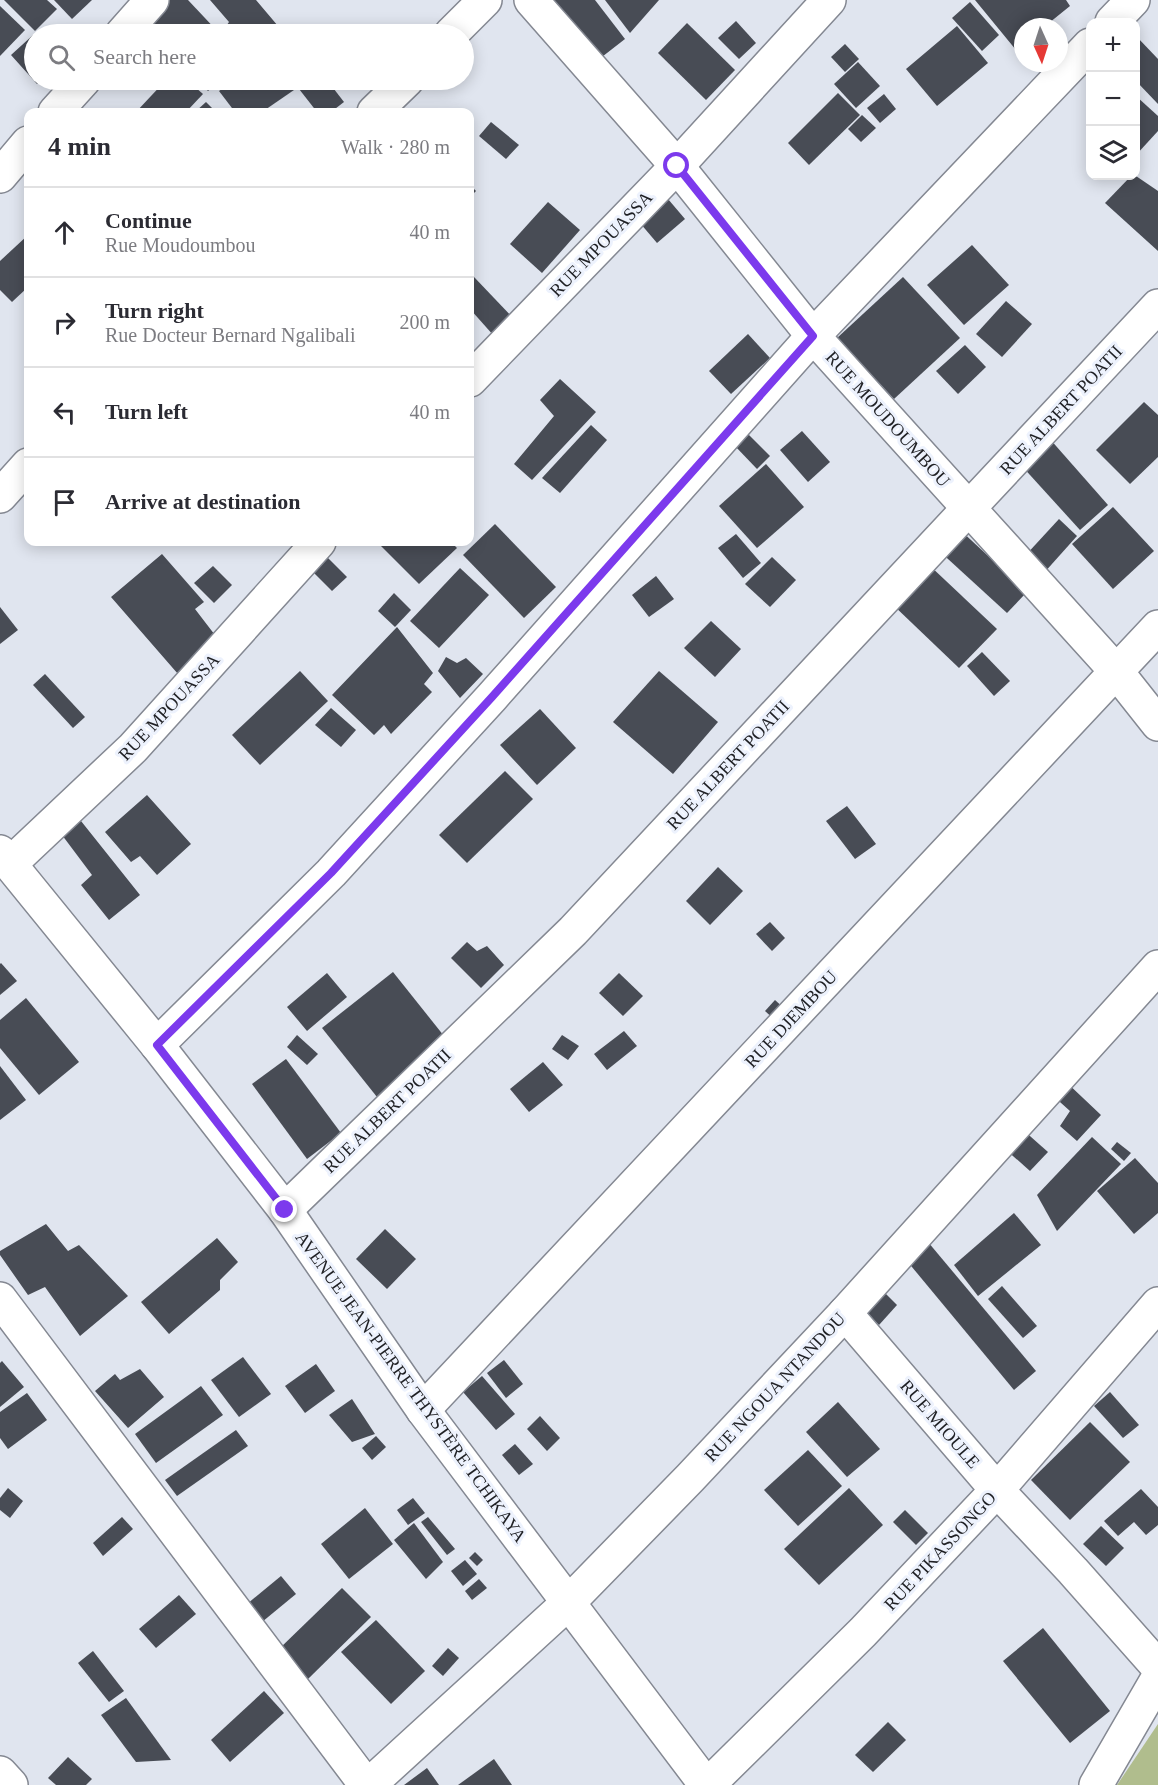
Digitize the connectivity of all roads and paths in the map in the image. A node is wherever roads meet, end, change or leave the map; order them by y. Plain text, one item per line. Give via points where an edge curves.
1 (152, 0) edge
2 (485, 0) edge
3 (531, 0) edge
4 (829, 0) edge
5 (1133, 0) edge
6 (1116, 18) edge
7 (131, 24) edge
8 (461, 24) edge
9 (1086, 49) edge
10 (75, 90) edge
11 (397, 90) edge
12 (59, 108) edge
13 (378, 108) edge
14 (24, 148) edge
15 (677, 166) junction
16 (0, 176) edge
17 (1158, 306) edge
18 (813, 336) junction
19 (474, 376) edge
20 (24, 469) edge
21 (0, 496) edge
22 (969, 508) junction
23 (316, 546) edge
24 (1158, 627) edge
25 (1116, 671) junction
26 (1158, 724) edge
27 (5, 858) edge
28 (1158, 967) edge
29 (157, 1045) junction
30 (285, 1210) junction
31 (0, 1299) edge
32 (1158, 1304) edge
33 (845, 1313) junction
34 (423, 1410) junction
35 (997, 1490) junction
36 (568, 1603) junction
37 (1158, 1668) edge
38 (1158, 1678) edge
39 (0, 1773) edge
40 (11, 1785) edge
41 (367, 1785) edge
42 (707, 1785) edge
43 (1096, 1785) edge

1 - 7 street
2 - 8 street
3 - 15 street, RUE MOUDOUMBOU
4 - 15 street, RUE MPOUASSA
5 - 6 street
9 - 18 street
10 - 12 street
11 - 13 street
14 - 16 street
15 - 18 street, RUE MOUDOUMBOU
15 - 19 street, RUE MPOUASSA
17 - 22 street, RUE ALBERT POATII
18 - 22 street, RUE MOUDOUMBOU
18 - 29 street via 331,873
20 - 21 street
22 - 25 street, RUE MOUDOUMBOU
22 - 30 street, RUE ALBERT POATII via 573,931
23 - 27 street, RUE MPOUASSA via 133,748
24 - 25 street, RUE DJEMBOU
25 - 26 street, RUE MOUDOUMBOU
25 - 34 street, RUE DJEMBOU
27 - 29 street, AVENUE JEAN-PIERRE THYSTÈRE TCHIKAYA
28 - 33 street, RUE NGOUA NTANDOU
29 - 30 street, AVENUE JEAN-PIERRE THYSTÈRE TCHIKAYA
30 - 34 street, AVENUE JEAN-PIERRE THYSTÈRE TCHIKAYA
31 - 41 street
32 - 35 street, RUE PIKASSONGO
33 - 35 street, RUE MIOULE
33 - 36 street, RUE NGOUA NTANDOU
34 - 36 street, AVENUE JEAN-PIERRE THYSTÈRE TCHIKAYA
35 - 37 street, RUE MIOULE
35 - 42 street, RUE PIKASSONGO via 863,1632
36 - 41 street, RUE NGOUA NTANDOU
36 - 42 street, AVENUE JEAN-PIERRE THYSTÈRE TCHIKAYA
38 - 43 street
39 - 40 street

